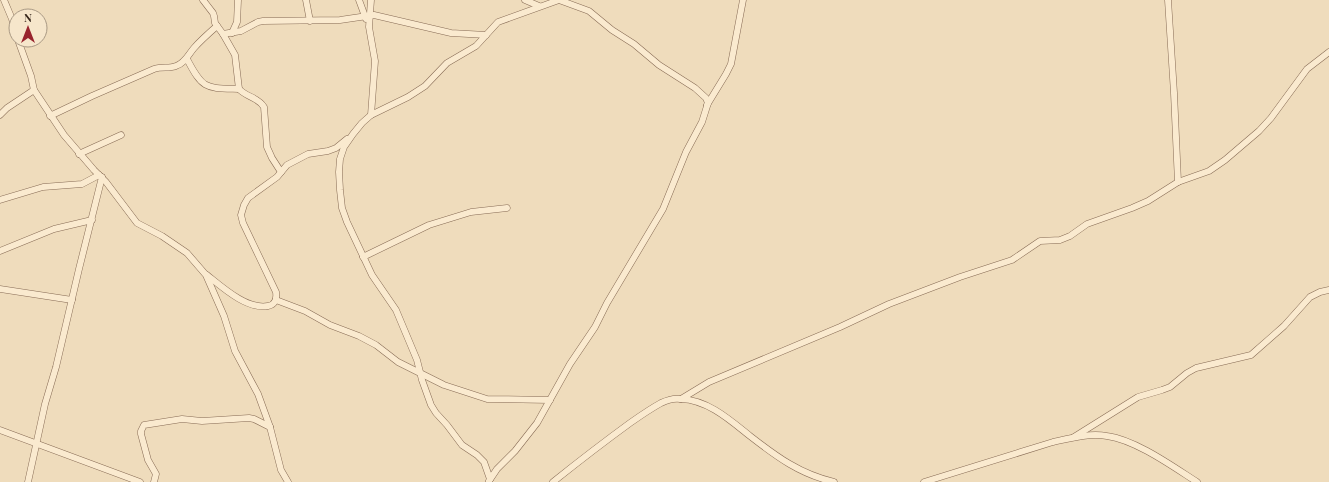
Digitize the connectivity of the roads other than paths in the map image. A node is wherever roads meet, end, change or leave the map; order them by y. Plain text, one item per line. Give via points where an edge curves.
1 (4, 0) edge
2 (203, 0) edge
3 (238, 0) edge
4 (306, 0) edge
5 (359, 0) edge
6 (371, 0) edge
7 (525, 0) edge
8 (559, 0) edge
9 (743, 0) edge
10 (1168, 0) edge
11 (539, 6) junction
12 (8, 10) edge
13 (367, 16) junction
14 (310, 21) junction
15 (217, 26) junction
16 (232, 32) junction
17 (223, 34) junction
18 (486, 35) junction
19 (21, 48) edge
20 (1329, 52) edge
21 (187, 59) junction
22 (239, 89) junction
23 (34, 90) junction
24 (707, 105) junction
25 (0, 115) edge
26 (371, 115) junction
27 (50, 116) junction
28 (353, 134) junction
29 (121, 135) dead end
30 (79, 154) junction
31 (281, 172) junction
32 (100, 176) junction
33 (1178, 182) junction
34 (0, 200) edge
35 (507, 208) dead end
36 (92, 220) junction
37 (0, 251) edge
38 (363, 257) junction
39 (206, 275) junction
40 (0, 289) edge
41 (1329, 290) edge
42 (72, 300) junction
43 (276, 300) junction
44 (420, 373) junction
45 (681, 399) junction
46 (550, 400) junction
47 (270, 427) junction
48 (0, 430) edge
49 (1074, 437) junction
50 (36, 443) junction
51 (489, 480) edge
52 (28, 482) edge
53 (140, 482) edge
54 (154, 482) edge
55 (288, 482) edge
56 (553, 482) edge
57 (834, 482) edge
58 (924, 482) edge
59 (1197, 482) edge

1 - 12 street
2 - 15 street via 214,16
3 - 16 street via 236,22
4 - 14 street
5 - 13 street
6 - 13 street
7 - 11 street
8 - 11 street
8 - 24 street via 589,11 658,65 695,88 706,98
9 - 24 street via 731,64
10 - 33 street
11 - 18 street via 501,21
13 - 14 street
13 - 18 street via 378,15 451,33
13 - 26 street via 375,61
14 - 16 street via 263,21
15 - 17 street
15 - 21 street via 192,50
16 - 17 street
17 - 22 street via 235,55
18 - 26 street via 476,46 447,63 416,93
19 - 23 street
20 - 33 street via 1307,69 1271,118 1249,140 1216,167
21 - 22 street via 203,84
21 - 27 street via 175,67 154,69
22 - 31 street via 262,103 267,148
23 - 25 street
23 - 27 street
24 - 46 street via 702,122 686,152 663,209
26 - 28 street
27 - 30 street
28 - 31 street via 336,148 305,155 287,165
28 - 38 street via 340,159 340,190 346,222
29 - 30 street
30 - 32 street
31 - 43 street via 248,198 241,215 276,292
32 - 34 street via 82,184 43,187
32 - 36 street
32 - 39 street via 137,222 187,253
33 - 45 street via 1148,201 1087,224 1070,236 1040,242 1012,260 889,304 710,382
35 - 38 street via 471,212 429,225
36 - 37 street via 54,229
36 - 42 street
38 - 44 street via 396,310
39 - 43 street via 231,294 254,306 271,306
39 - 47 street via 224,316 235,351 258,394
40 - 42 street
41 - 49 street via 1310,297 1252,356 1196,368 1170,387 1138,397
42 - 50 street
43 - 44 street via 359,336 398,362
44 - 46 street via 480,398
44 - 51 street via 436,413 462,445 481,458
45 - 56 street via 666,401 646,412 604,441
45 - 57 street via 703,403 716,410 793,467
46 - 51 street via 526,438
47 - 54 street via 251,418 177,420 144,425 141,434 148,460 156,474
47 - 55 street
48 - 50 street
49 - 58 street
49 - 59 street via 1097,435 1123,440 1152,454
50 - 52 street
50 - 53 street

